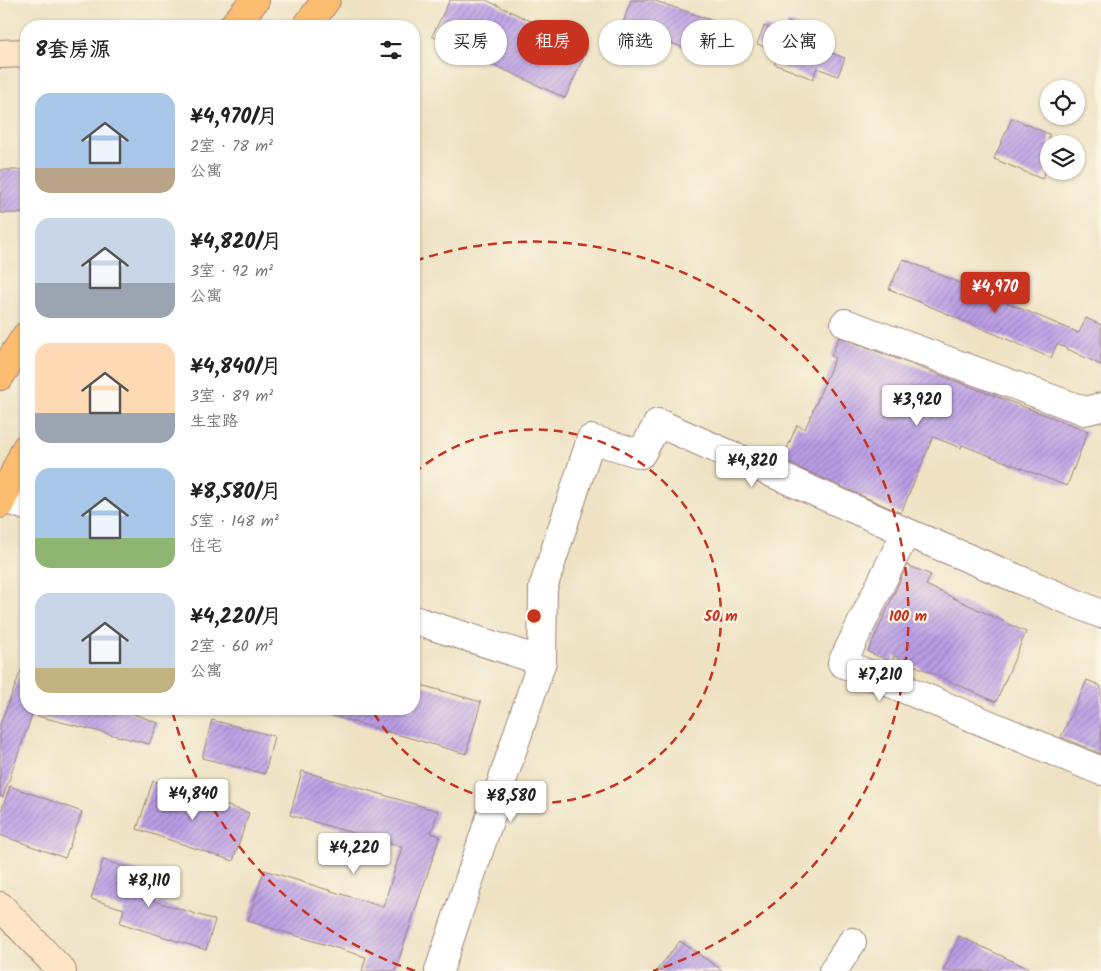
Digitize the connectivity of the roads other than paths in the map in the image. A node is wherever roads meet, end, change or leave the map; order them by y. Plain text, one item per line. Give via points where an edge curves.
1 (255, 0) edge
2 (326, 0) edge
3 (238, 20) edge
4 (311, 20) edge
5 (20, 53) edge
6 (0, 54) edge
7 (845, 323) dead end
8 (20, 345) edge
9 (0, 376) edge
10 (1101, 408) edge
11 (20, 469) edge
12 (10, 503) edge
13 (906, 532) junction
14 (1101, 614) edge
15 (420, 622) edge
16 (542, 661) junction
17 (1101, 771) edge
18 (0, 906) edge
19 (852, 942) dead end
20 (62, 971) edge
21 (439, 971) edge
22 (834, 971) edge

1 - 3 main road
2 - 4 main road
5 - 6 main road
7 - 10 street via 1085,411
8 - 9 main road
11 - 12 main road
13 - 14 street
13 - 16 street via 658,423 641,454 591,439 543,588
13 - 17 street via 842,663
15 - 16 street
16 - 21 street
18 - 20 main road
19 - 22 street

